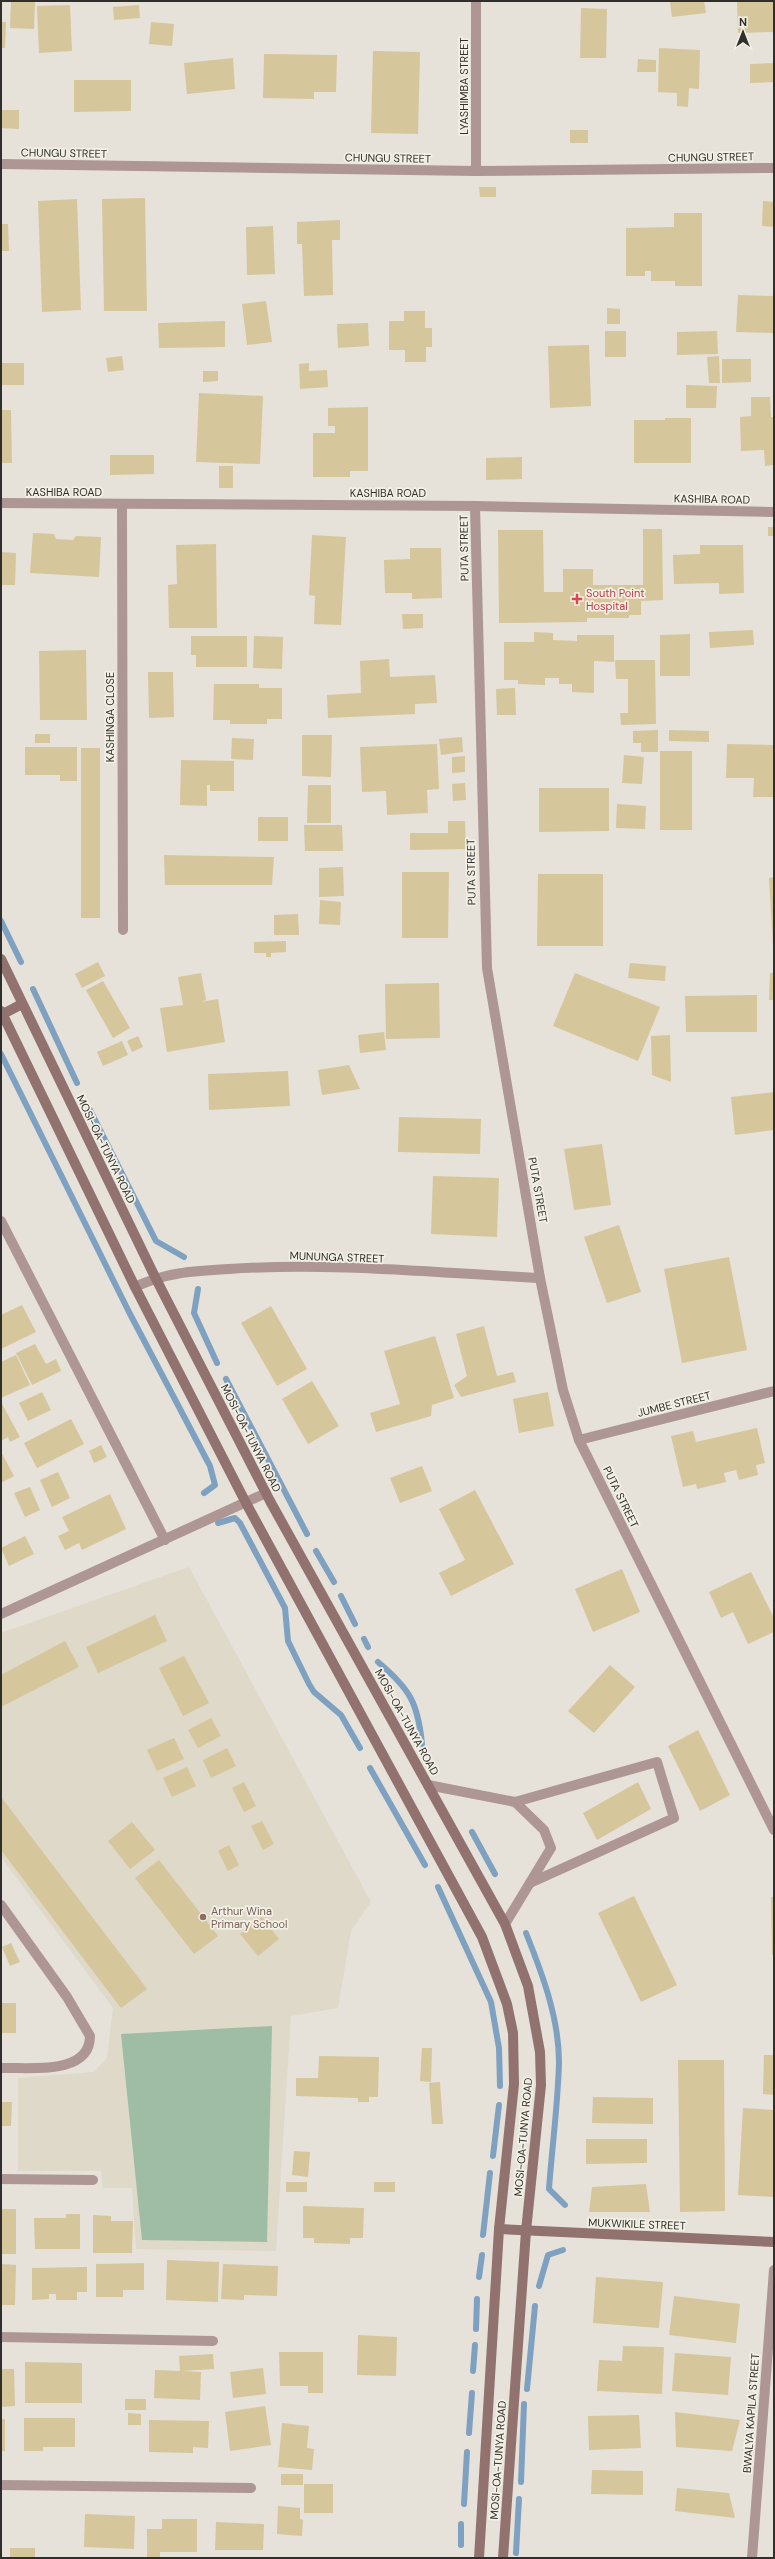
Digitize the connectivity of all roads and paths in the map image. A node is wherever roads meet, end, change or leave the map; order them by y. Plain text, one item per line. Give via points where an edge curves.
1 (476, 1) edge
2 (1, 164) edge
3 (774, 168) edge
4 (476, 171) junction
5 (1, 504) edge
6 (122, 504) junction
7 (475, 506) junction
8 (774, 512) edge
9 (123, 930) dead end
10 (1, 959) edge
11 (22, 1004) junction
12 (2, 1013) edge
13 (1, 1221) edge
14 (155, 1277) junction
15 (540, 1278) junction
16 (135, 1287) junction
17 (774, 1391) edge
18 (579, 1440) junction
19 (266, 1493) junction
20 (246, 1503) junction
21 (165, 1540) junction
22 (1, 1614) edge
23 (428, 1785) junction
24 (515, 1802) junction
25 (774, 1830) edge
26 (530, 1883) junction
27 (1, 1906) edge
28 (505, 1924) junction
29 (1, 2068) edge
30 (1, 2179) edge
31 (93, 2180) dead end
32 (499, 2229) junction
33 (526, 2231) junction
34 (774, 2242) edge
35 (774, 2270) edge
36 (1, 2337) edge
37 (213, 2341) dead end
38 (1, 2485) edge
39 (251, 2488) dead end
40 (479, 2558) edge
41 (503, 2558) edge
42 (752, 2558) edge

1 - 4 street, LYASHIMBA STREET
2 - 4 street, CHUNGU STREET
3 - 4 street, CHUNGU STREET
5 - 6 street, KASHIBA ROAD
6 - 7 street, KASHIBA ROAD
6 - 9 street, KASHINGA CLOSE
7 - 8 street, KASHIBA ROAD
7 - 15 street, PUTA STREET via 485,949
10 - 11 main road, MOSI-OA-TUNYA ROAD
11 - 12 main road
11 - 14 main road, MOSI-OA-TUNYA ROAD
12 - 16 main road, MOSI-OA-TUNYA ROAD
13 - 21 street
14 - 15 street, MUNUNGA STREET via 260,1267 342,1268
14 - 16 street, MUNUNGA STREET
14 - 19 main road, MOSI-OA-TUNYA ROAD
15 - 18 street, PUTA STREET via 563,1390
16 - 20 main road, MOSI-OA-TUNYA ROAD
17 - 18 street, JUMBE STREET
18 - 25 street, PUTA STREET
19 - 20 street
19 - 23 main road, MOSI-OA-TUNYA ROAD
20 - 21 street
20 - 32 main road, MOSI-OA-TUNYA ROAD via 482,1937 494,1970 513,2033 514,2060 514,2084
21 - 22 street
23 - 24 street
23 - 28 main road, MOSI-OA-TUNYA ROAD
24 - 26 street via 544,1830 551,1848
24 - 26 street via 657,1762 674,1818
26 - 28 street
27 - 29 street via 67,1997 90,2036 86,2054 76,2062 64,2066
28 - 33 main road, MOSI-OA-TUNYA ROAD via 528,1986 540,2052 541,2085
30 - 31 street
32 - 33 main road, MUKWIKILE STREET
32 - 40 main road, MOSI-OA-TUNYA ROAD
33 - 34 main road, MUKWIKILE STREET
33 - 41 main road, MOSI-OA-TUNYA ROAD
35 - 42 street, BWALYA KAPILA STREET
36 - 37 street
38 - 39 street

